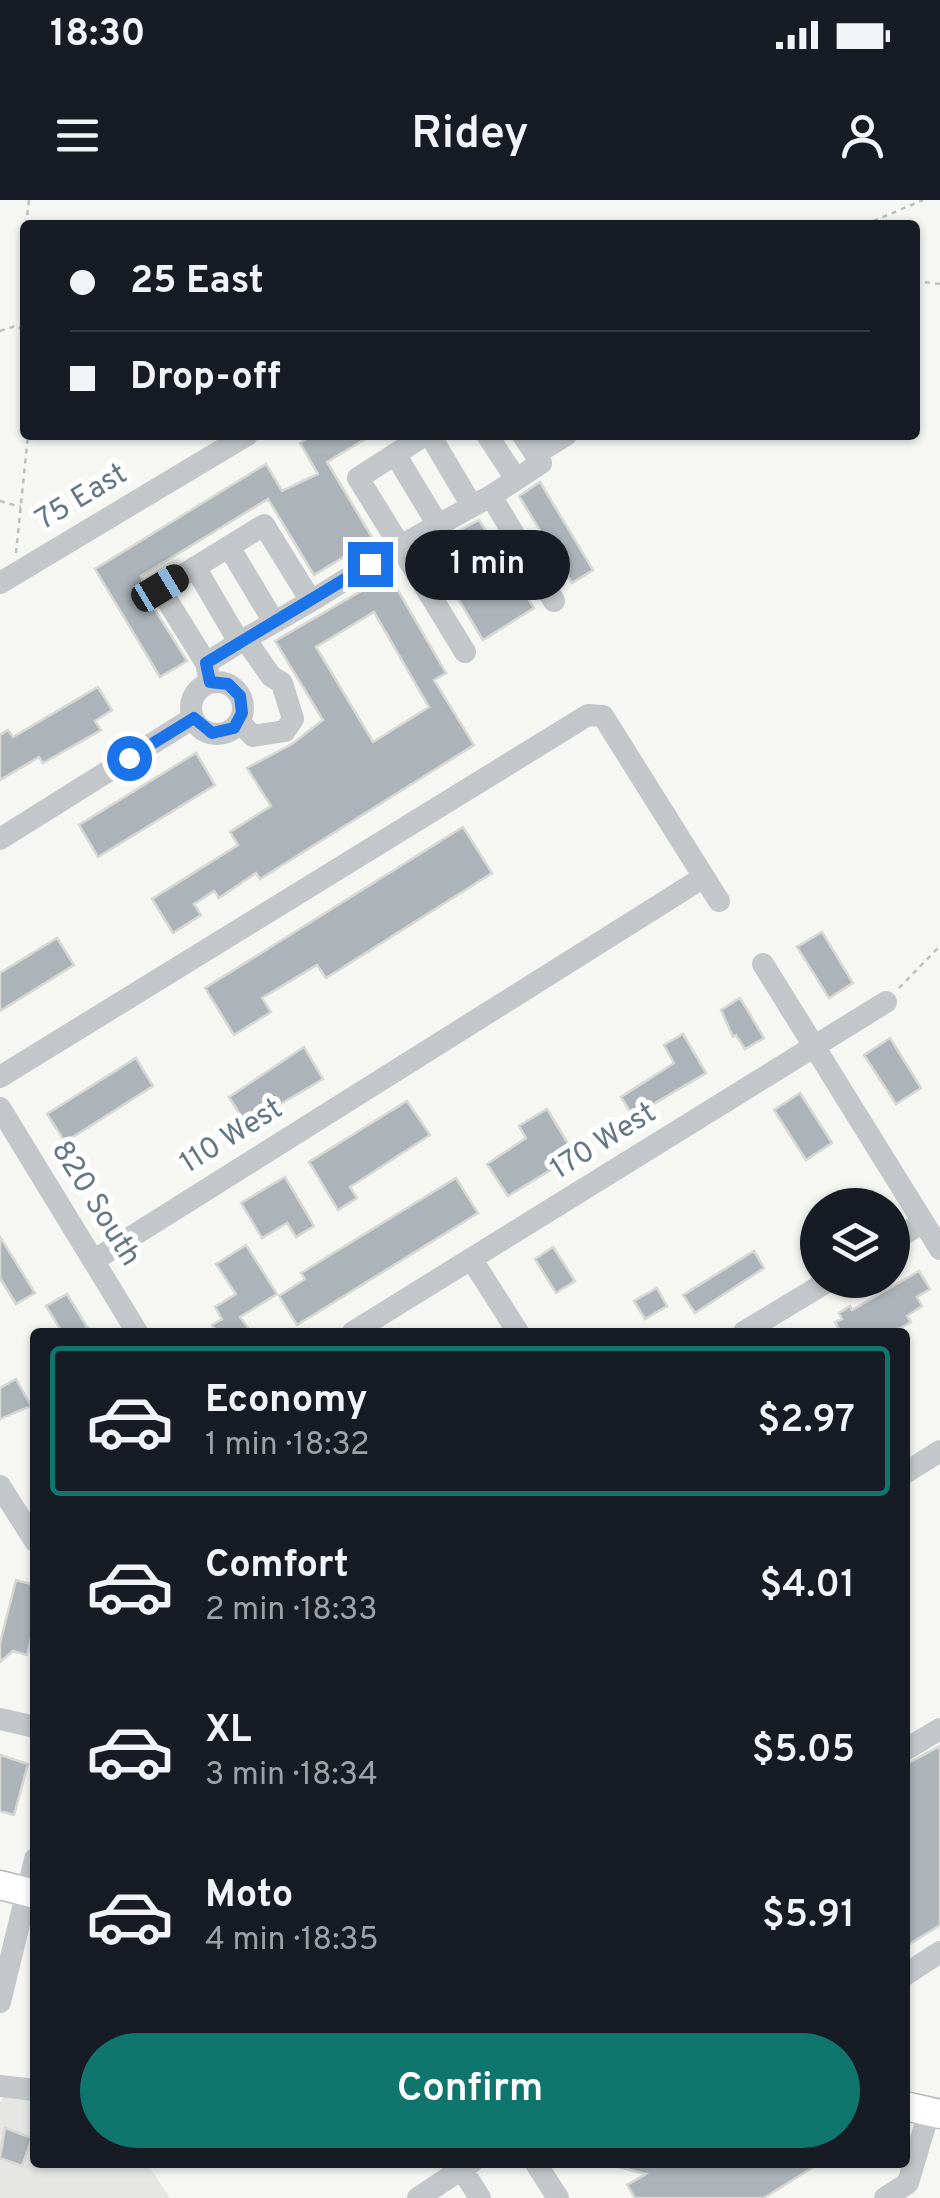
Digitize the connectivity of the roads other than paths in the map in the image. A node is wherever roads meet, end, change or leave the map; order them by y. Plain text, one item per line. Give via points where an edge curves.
1 (238, 440) edge
2 (416, 440) edge
3 (426, 440) edge
4 (491, 440) edge
5 (529, 445) edge
6 (395, 454) junction
7 (516, 480) junction
8 (482, 501) junction
9 (438, 525) junction
10 (400, 546) junction
11 (229, 547) junction
12 (195, 567) junction
13 (7, 578) edge
14 (554, 601) dead end
15 (311, 602) junction
16 (274, 622) junction
17 (242, 640) junction
18 (465, 652) dead end
19 (208, 673) junction
20 (194, 718) junction
21 (239, 722) junction
22 (0, 839) edge
23 (704, 877) junction
24 (719, 901) dead end
25 (763, 964) dead end
26 (886, 1002) road end
27 (814, 1047) junction
28 (0, 1077) edge
29 (0, 1108) edge
30 (922, 1223) junction
31 (910, 1230) edge
32 (940, 1248) edge
33 (96, 1259) junction
34 (472, 1260) junction
35 (800, 1298) edge
36 (135, 1328) edge
37 (360, 1328) edge
38 (515, 1328) edge
39 (751, 1328) edge
40 (940, 1452) edge
41 (910, 1470) edge
42 (0, 1486) edge
43 (30, 1533) edge
44 (0, 1718) edge
45 (30, 1726) edge
46 (940, 1729) edge
47 (910, 1747) edge
48 (21, 1891) edge
49 (940, 1952) edge
50 (910, 1972) edge
51 (0, 2002) edge
52 (0, 2086) edge
53 (30, 2089) edge
54 (925, 2111) edge
55 (464, 2168) edge
56 (468, 2168) edge
57 (539, 2168) edge
58 (418, 2198) edge
59 (480, 2198) edge
60 (558, 2198) edge
61 (885, 2198) edge

1 - 13 street, 75 East
2 - 6 street
3 - 8 street
4 - 7 street
5 - 7 street via 541,463
6 - 9 street
6 - 10 street via 358,478
7 - 8 street
8 - 9 street
8 - 14 street
9 - 10 street
10 - 15 street
10 - 18 street
11 - 12 street
11 - 15 street via 264,525
11 - 16 street
12 - 17 street
12 - 19 street via 160,588
15 - 16 street
16 - 17 street
17 - 19 street
17 - 21 street via 282,683 293,719 270,736 253,736
19 - 20 street via 192,701
19 - 21 street via 240,696
20 - 21 street via 212,733
20 - 22 street
23 - 24 street
23 - 28 street via 603,716 588,714
23 - 33 street, 110 West
25 - 27 street
26 - 27 street, 170 West
27 - 30 street
27 - 34 street, 170 West
29 - 33 street, 820 South
30 - 31 street
30 - 32 street
33 - 36 street, 820 South
34 - 37 street, 170 West
34 - 38 street
35 - 39 street
40 - 41 street
42 - 43 street
44 - 45 street
46 - 47 street
48 - 51 street
49 - 50 street
52 - 53 street
54 - 61 street via 908,2183
55 - 58 street
56 - 59 street
57 - 60 street

